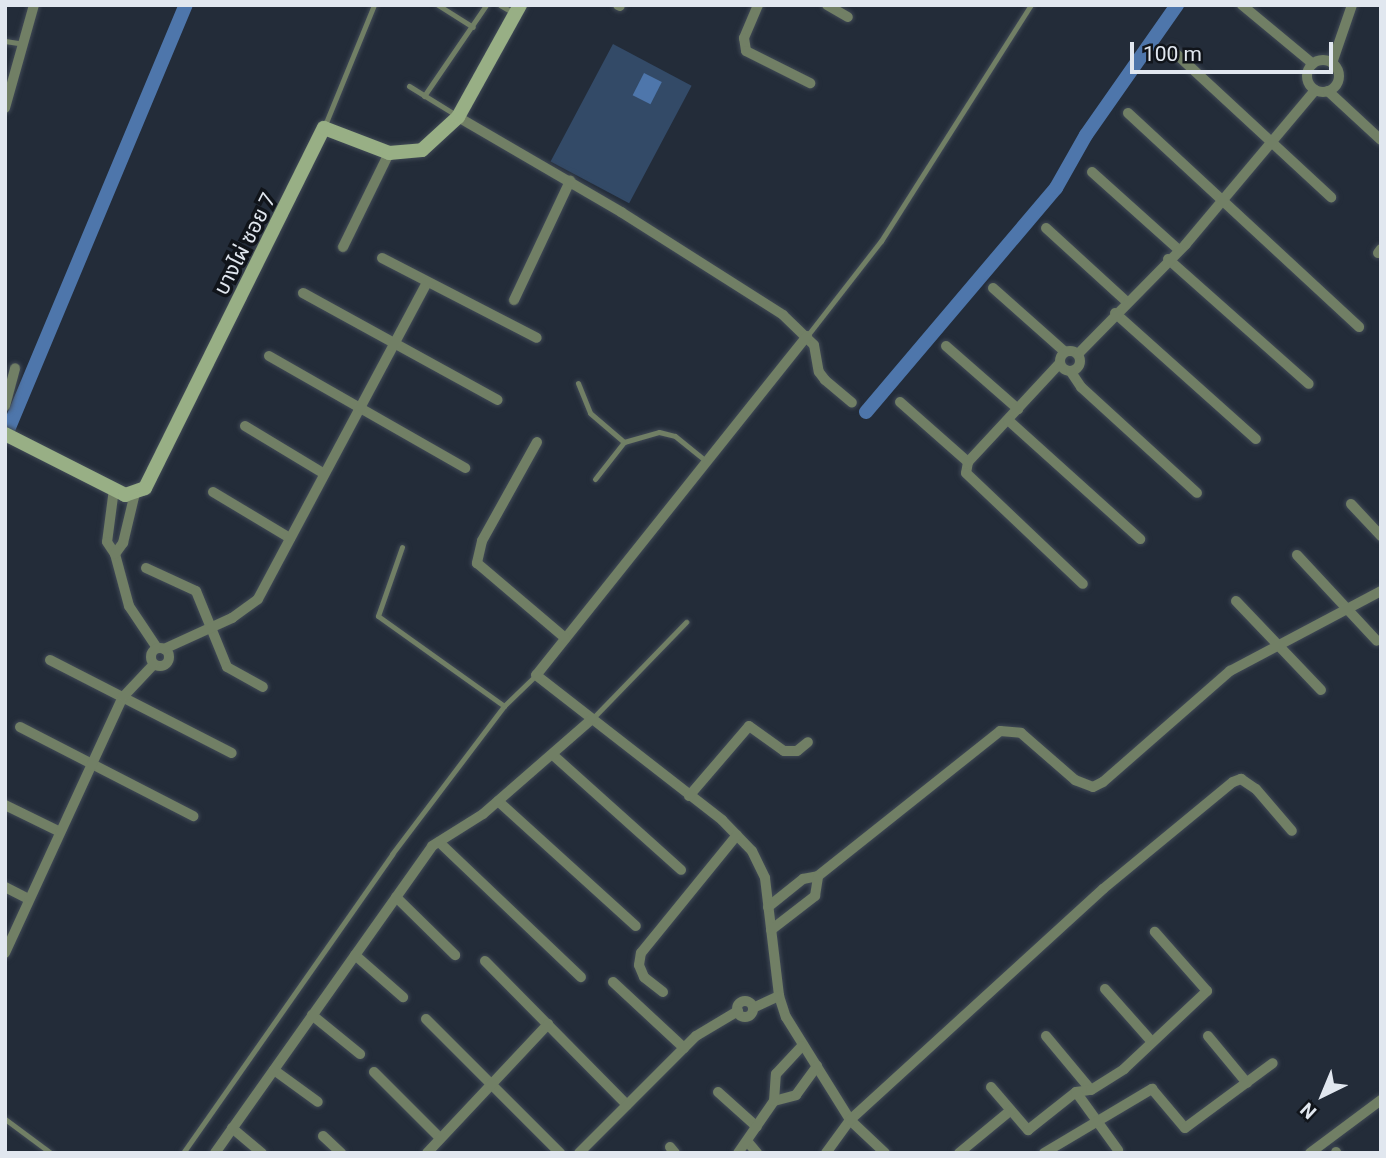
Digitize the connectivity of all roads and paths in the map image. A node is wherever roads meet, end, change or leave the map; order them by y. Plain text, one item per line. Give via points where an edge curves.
1 (34, 5) edge
2 (374, 5) edge
3 (438, 5) edge
4 (486, 5) edge
5 (500, 5) edge
6 (758, 5) edge
7 (827, 5) edge
8 (1031, 5) edge
9 (1242, 5) edge
10 (1352, 5) edge
11 (449, 8) edge
12 (517, 10) edge
13 (848, 17) dead end
14 (473, 27) junction
15 (5, 41) edge
16 (25, 45) junction
17 (1172, 50) dead end
18 (1332, 63) junction
19 (1313, 64) junction
20 (810, 83) dead end
21 (409, 86) dead end
22 (1315, 90) junction
23 (1328, 91) junction
24 (424, 96) junction
25 (5, 108) edge
26 (1128, 113) dead end
27 (458, 117) junction
28 (324, 128) junction
29 (1381, 140) edge
30 (1270, 142) junction
31 (389, 153) junction
32 (1092, 172) dead end
33 (570, 181) junction
34 (1331, 197) dead end
35 (1221, 200) junction
36 (1046, 228) dead end
37 (343, 247) dead end
38 (1179, 250) junction
39 (382, 258) dead end
40 (1168, 259) junction
41 (427, 282) junction
42 (993, 288) dead end
43 (303, 293) dead end
44 (514, 300) dead end
45 (1126, 301) junction
46 (1115, 313) junction
47 (1359, 327) dead end
48 (807, 335) junction
49 (537, 338) dead end
50 (393, 344) junction
51 (946, 346) dead end
52 (1065, 352) junction
53 (1077, 354) junction
54 (269, 356) dead end
55 (1060, 363) junction
56 (15, 368) dead end
57 (1071, 372) junction
58 (578, 383) dead end
59 (1309, 384) dead end
60 (498, 400) dead end
61 (852, 402) dead end
62 (900, 402) dead end
63 (5, 406) edge
64 (359, 409) junction
65 (1018, 410) junction
66 (1008, 420) junction
67 (245, 426) dead end
68 (9, 435) edge
69 (1256, 439) dead end
70 (537, 442) dead end
71 (624, 442) junction
72 (707, 461) junction
73 (968, 462) junction
74 (465, 468) dead end
75 (323, 473) junction
76 (595, 479) dead end
77 (114, 489) junction
78 (135, 492) junction
79 (213, 492) dead end
80 (1197, 493) dead end
81 (1351, 504) dead end
82 (1381, 537) edge
83 (290, 538) junction
84 (1140, 540) dead end
85 (402, 547) dead end
86 (116, 554) junction
87 (1297, 555) dead end
88 (146, 568) dead end
89 (1083, 584) dead end
90 (1381, 591) edge
91 (1236, 601) dead end
92 (1348, 608) junction
93 (686, 622) dead end
94 (211, 626) junction
95 (565, 638) junction
96 (1377, 641) dead end
97 (1278, 643) junction
98 (160, 649) junction
99 (50, 660) dead end
100 (536, 675) junction
101 (263, 687) dead end
102 (1321, 690) dead end
103 (123, 698) junction
104 (504, 706) junction
105 (592, 719) junction
106 (20, 727) dead end
107 (808, 743) dead end
108 (232, 752) dead end
109 (553, 755) junction
110 (91, 766) junction
111 (689, 796) junction
112 (498, 802) junction
113 (5, 805) edge
114 (194, 817) dead end
115 (1292, 831) dead end
116 (60, 832) junction
117 (737, 835) junction
118 (439, 842) junction
119 (681, 870) dead end
120 (818, 876) junction
121 (5, 887) edge
122 (396, 897) junction
123 (29, 900) junction
124 (768, 907) junction
125 (636, 926) dead end
126 (771, 930) junction
127 (1155, 933) dead end
128 (5, 953) edge
129 (355, 954) junction
130 (455, 955) dead end
131 (485, 961) dead end
132 (581, 977) dead end
133 (613, 982) dead end
134 (1105, 989) dead end
135 (663, 992) dead end
136 (779, 996) junction
137 (403, 997) dead end
138 (312, 1015) junction
139 (426, 1019) dead end
140 (548, 1024) junction
141 (1046, 1036) dead end
142 (1208, 1036) dead end
143 (1152, 1042) junction
144 (802, 1046) junction
145 (684, 1048) junction
146 (360, 1054) dead end
147 (1273, 1063) dead end
148 (817, 1066) junction
149 (274, 1070) junction
150 (374, 1072) dead end
151 (492, 1083) junction
152 (1247, 1083) junction
153 (991, 1087) dead end
154 (1091, 1090) junction
155 (718, 1092) dead end
156 (1076, 1092) junction
157 (1381, 1100) edge
158 (774, 1101) junction
159 (318, 1102) dead end
160 (627, 1105) junction
161 (1011, 1110) junction
162 (5, 1119) edge
163 (1094, 1119) junction
164 (850, 1120) junction
165 (757, 1127) junction
166 (232, 1128) junction
167 (323, 1136) dead end
168 (440, 1138) junction
169 (747, 1141) junction
170 (42, 1146) junction
171 (1118, 1150) dead end
172 (38, 1153) edge
173 (51, 1153) edge
174 (183, 1153) edge
175 (215, 1153) edge
176 (262, 1153) edge
177 (341, 1153) edge
178 (427, 1153) edge
179 (560, 1153) edge
180 (579, 1153) edge
181 (738, 1153) edge
182 (757, 1153) edge
183 (826, 1153) edge
184 (885, 1153) edge
185 (960, 1153) edge
186 (1044, 1153) edge
187 (1310, 1153) edge

1 - 16 street
2 - 28 lane
3 - 11 lane
4 - 14 lane
5 - 12 lane
6 - 20 street via 744,38 746,51
7 - 13 street
8 - 48 lane via 888,231
9 - 19 street
10 - 18 street
11 - 14 lane
12 - 27 street
14 - 24 lane
15 - 16 lane
16 - 25 street
17 - 30 street
18 - 19 street
18 - 23 street via 1339,78
19 - 22 street via 1307,77
21 - 24 lane
22 - 23 street
22 - 30 street
23 - 29 street
24 - 27 lane
26 - 35 street
27 - 31 street via 422,150
27 - 33 street
28 - 31 street
28 - 78 street, บางไผ่ ซอย 7 via 153,478
30 - 34 street
30 - 35 street
31 - 37 street
32 - 38 street
33 - 44 street
33 - 48 street via 758,298
35 - 38 street
35 - 47 street
36 - 45 street
38 - 40 street
39 - 41 street
40 - 45 street
40 - 59 street
41 - 49 street
41 - 50 street
42 - 52 street
43 - 50 street
45 - 46 street
46 - 53 street
46 - 69 street
48 - 61 street via 817,351 818,372
48 - 72 street
50 - 60 street
50 - 64 street
51 - 65 street
52 - 53 street
52 - 55 street
53 - 57 street via 1079,367
54 - 64 street
55 - 57 street
55 - 65 street
56 - 63 street
57 - 80 street via 1081,387
58 - 71 lane via 590,414
62 - 73 street
64 - 74 street
64 - 75 street
65 - 66 street
66 - 73 street
66 - 84 street
67 - 75 street
68 - 77 street
70 - 95 street via 482,541 477,563
71 - 72 lane via 668,433
71 - 76 lane
72 - 95 street
73 - 89 street via 970,481
75 - 83 street
77 - 78 street via 125,495
77 - 86 street via 107,542
78 - 86 street
79 - 83 street
81 - 82 street
83 - 94 street via 258,599 232,618
85 - 104 lane via 378,616
86 - 98 street via 129,606
87 - 92 street
88 - 94 street via 196,591
90 - 92 street
91 - 97 street
92 - 96 street
92 - 97 street
93 - 105 lane
94 - 98 street
94 - 101 street via 227,667
95 - 100 street
97 - 102 street
97 - 120 street via 1230,671 1093,787 1075,780 1021,733 1000,731
98 - 103 street via 167,663 154,664
99 - 103 street
100 - 104 lane
100 - 105 street
103 - 108 street
103 - 110 street
104 - 174 lane via 392,855
105 - 109 street
105 - 111 street
106 - 110 street
107 - 111 street via 797,751 784,751 750,726
109 - 112 street
109 - 119 street
110 - 114 street
110 - 116 street
111 - 117 street
112 - 118 street
112 - 125 street
113 - 116 street
115 - 164 street via 1256,789 1241,779 1233,782 1103,889
116 - 123 street
117 - 124 street via 752,850 765,878
117 - 135 street via 641,953 639,965 644,976
118 - 122 street
118 - 132 street
120 - 124 street via 803,879
120 - 126 street via 815,896
121 - 123 street
122 - 129 street
122 - 130 street
123 - 128 street
124 - 126 street
126 - 136 street
127 - 143 street via 1207,990
129 - 137 street
129 - 138 street
131 - 140 street
133 - 145 street
134 - 143 street
136 - 144 street
136 - 145 street via 752,1007 743,1002 738,1011
138 - 146 street
138 - 149 street
139 - 151 street
140 - 151 street
140 - 160 street
141 - 154 street
142 - 152 street
143 - 154 street via 1124,1069
144 - 148 street
144 - 158 street via 776,1074
145 - 160 street
147 - 152 street
148 - 158 street via 796,1095
148 - 164 street
149 - 159 street
149 - 166 street
150 - 168 street
151 - 168 street
151 - 179 street
152 - 163 street via 1185,1128 1152,1088
153 - 161 street
154 - 156 street
155 - 165 street
156 - 161 street via 1028,1130
156 - 163 street
157 - 187 street
158 - 165 street
160 - 180 street
161 - 185 street
162 - 170 lane
163 - 171 street
163 - 186 street
164 - 183 street
164 - 184 street
165 - 169 street
166 - 175 street
166 - 176 street
167 - 177 street
168 - 178 street
169 - 181 street
169 - 182 street
170 - 172 lane
170 - 173 lane

